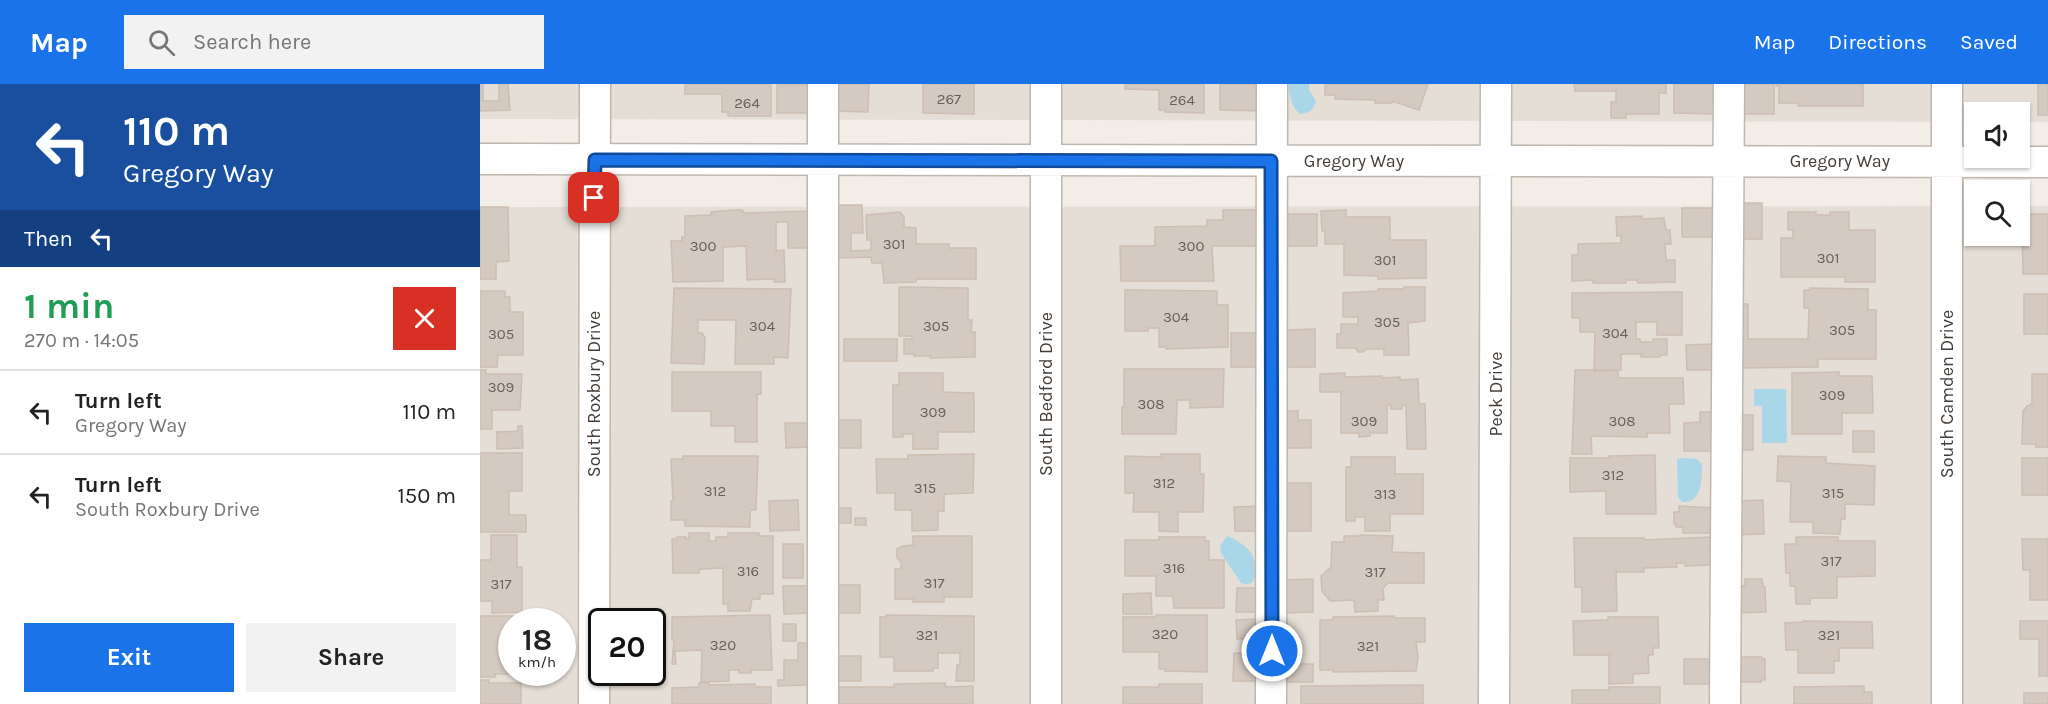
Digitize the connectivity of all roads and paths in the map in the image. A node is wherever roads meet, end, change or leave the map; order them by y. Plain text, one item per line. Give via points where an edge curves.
1 (595, 84) edge
2 (823, 84) edge
3 (1046, 84) edge
4 (1272, 84) edge
5 (1496, 84) edge
6 (1729, 84) edge
7 (1947, 84) edge
8 (480, 159) edge
9 (595, 160) junction
10 (823, 160) junction
11 (1046, 160) junction
12 (1271, 161) junction
13 (1497, 161) junction
14 (1729, 161) junction
15 (1947, 162) junction
16 (2048, 162) edge
17 (594, 704) edge
18 (823, 704) edge
19 (1046, 704) edge
20 (1272, 704) edge
21 (1494, 704) edge
22 (1725, 704) edge
23 (1947, 704) edge

1 - 9 street, South Roxbury Drive
2 - 10 street
3 - 11 street, South Bedford Drive
4 - 12 street
5 - 13 street, Peck Drive
6 - 14 street
7 - 15 street, South Camden Drive
8 - 9 street, Gregory Way
9 - 10 street, Gregory Way
9 - 17 street, South Roxbury Drive
10 - 11 street, Gregory Way
10 - 18 street
11 - 12 street, Gregory Way
11 - 19 street, South Bedford Drive
12 - 13 street, Gregory Way
12 - 20 street
13 - 14 street, Gregory Way
13 - 21 street, Peck Drive
14 - 15 street, Gregory Way
14 - 22 street
15 - 16 street, Gregory Way
15 - 23 street, South Camden Drive

